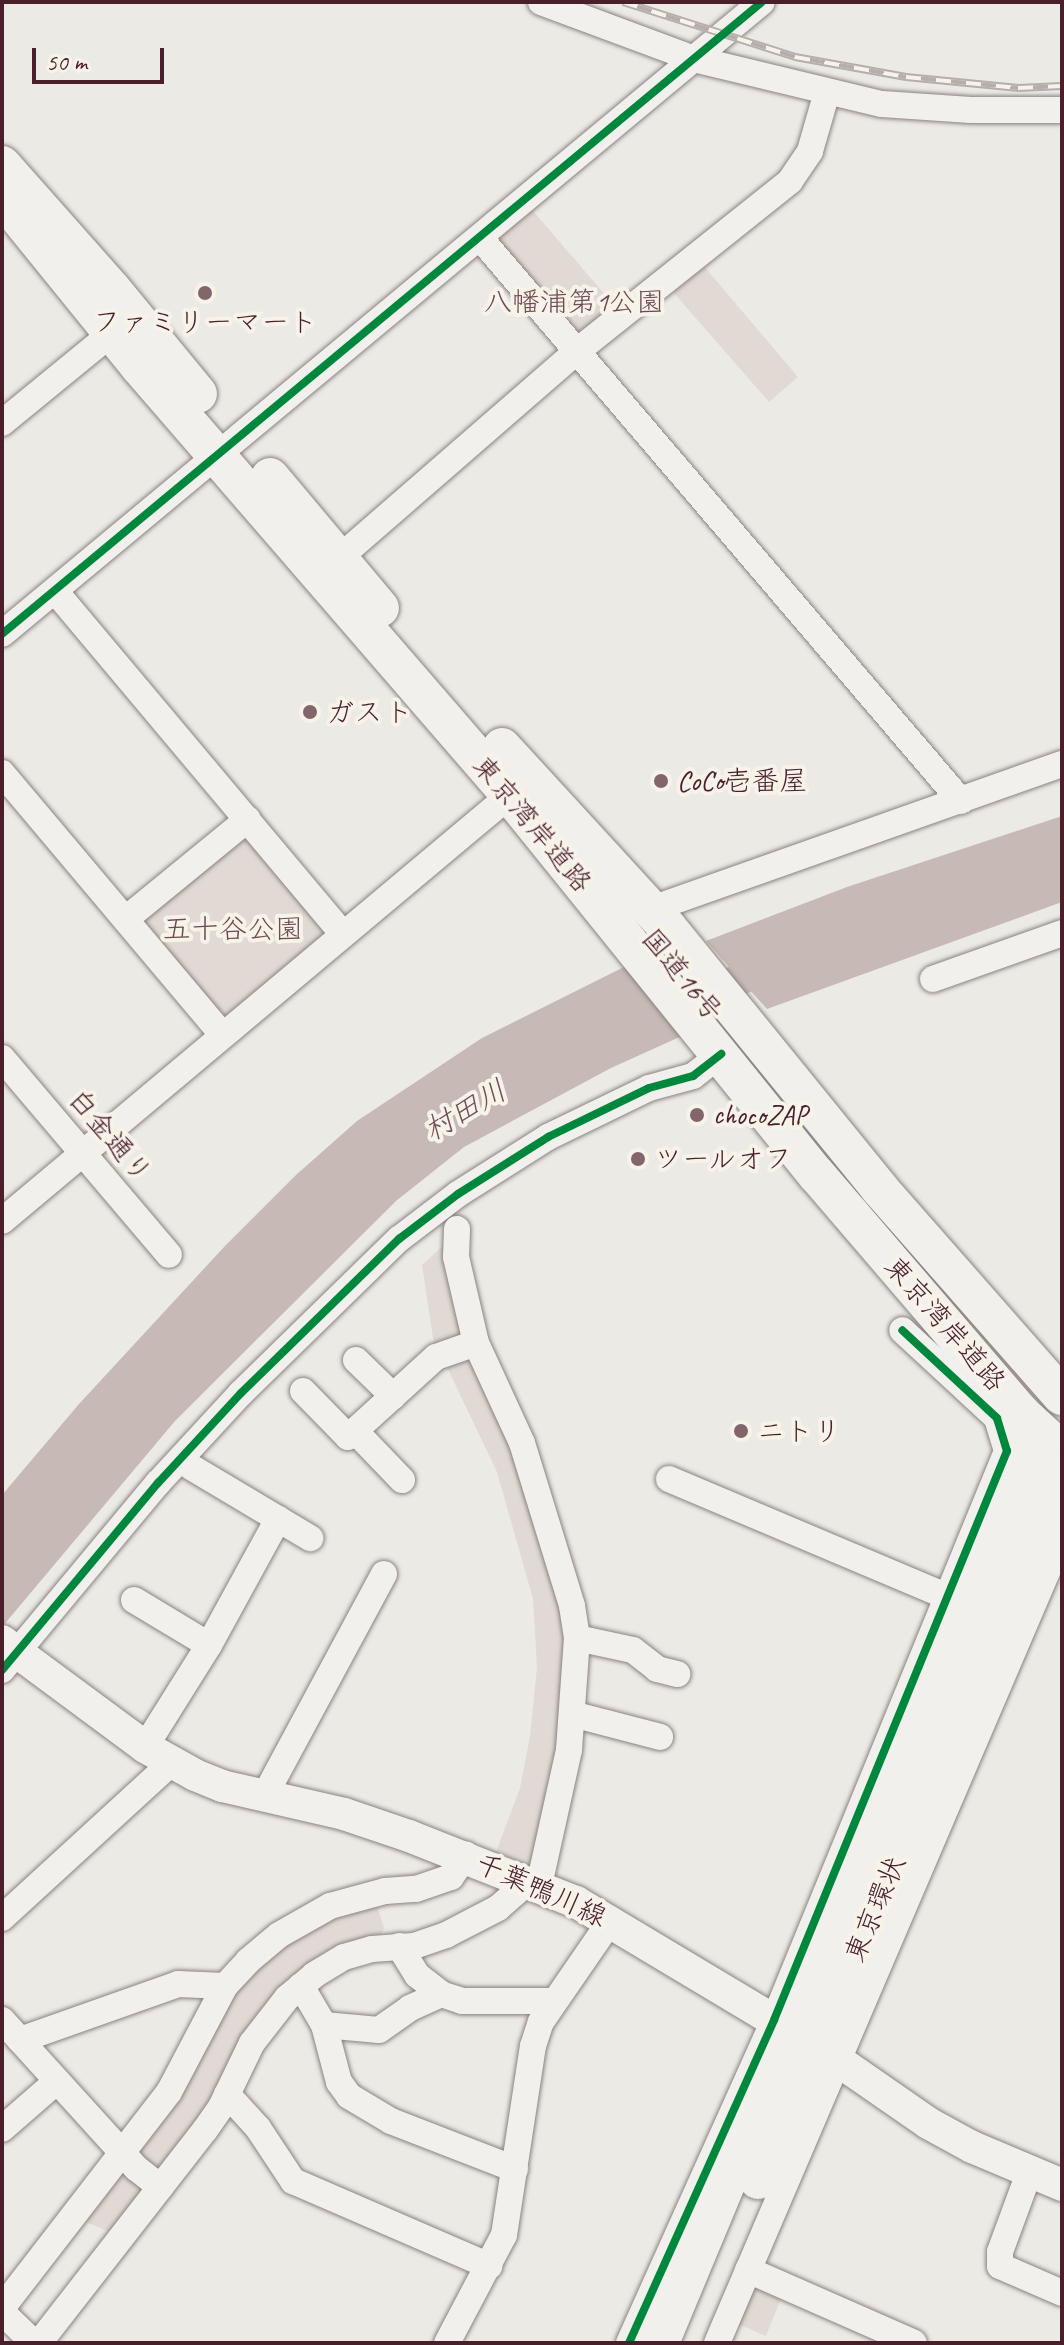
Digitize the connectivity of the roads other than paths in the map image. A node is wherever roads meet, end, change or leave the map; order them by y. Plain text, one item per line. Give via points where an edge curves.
1 (541, 2) edge
2 (762, 2) edge
3 (694, 59) junction
4 (827, 92) junction
5 (1062, 110) edge
6 (2, 165) edge
7 (2, 197) edge
8 (481, 239) junction
9 (113, 332) junction
10 (576, 352) junction
11 (2, 423) edge
12 (227, 447) junction
13 (339, 558) junction
14 (55, 591) junction
15 (2, 634) edge
16 (1062, 764) edge
17 (2, 773) edge
18 (510, 795) junction
19 (961, 801) junction
20 (559, 810) joint
21 (248, 819) junction
22 (127, 918) junction
23 (650, 929) junction
24 (1062, 933) edge
25 (343, 934) junction
26 (933, 979) dead end
27 (222, 1034) junction
28 (728, 1041) junction
29 (2, 1058) edge
30 (82, 1153) junction
31 (2, 1221) edge
32 (457, 1229) dead end
33 (169, 1255) dead end
34 (902, 1330) dead end
35 (476, 1343) junction
36 (356, 1360) dead end
37 (303, 1391) dead end
38 (393, 1396) junction
39 (1061, 1404) edge
40 (1022, 1414) junction
41 (355, 1431) junction
42 (1062, 1450) edge
43 (191, 1467) dead end
44 (1062, 1473) edge
45 (669, 1479) dead end
46 (402, 1480) dead end
47 (278, 1519) junction
48 (1062, 1537) edge
49 (310, 1538) dead end
50 (384, 1574) dead end
51 (946, 1596) junction
52 (134, 1600) dead end
53 (577, 1638) junction
54 (209, 1645) junction
55 (8, 1653) edge
56 (945, 1672) junction
57 (677, 1674) dead end
58 (572, 1714) junction
59 (660, 1737) dead end
60 (158, 1755) junction
61 (265, 1795) junction
62 (466, 1855) junction
63 (534, 1883) junction
64 (2, 1918) edge
65 (611, 1920) junction
66 (399, 1946) junction
67 (225, 1986) junction
68 (301, 1986) junction
69 (441, 1994) junction
70 (552, 2001) junction
71 (2, 2020) edge
72 (324, 2025) junction
73 (805, 2039) junction
74 (20, 2040) junction
75 (57, 2081) junction
76 (227, 2094) junction
77 (2, 2129) edge
78 (123, 2154) junction
79 (515, 2169) junction
80 (1029, 2173) junction
81 (1062, 2185) edge
82 (160, 2187) junction
83 (489, 2266) junction
84 (748, 2270) junction
85 (667, 2291) junction
86 (1062, 2293) edge
87 (2, 2310) edge
88 (37, 2343) edge
89 (447, 2343) edge
90 (629, 2343) edge
91 (660, 2343) edge
92 (686, 2343) edge
93 (717, 2343) edge
94 (914, 2343) edge

1 - 3 street
2 - 3 street
3 - 4 street
3 - 8 street
4 - 5 street via 923,107
4 - 10 street via 810,151 790,181
6 - 12 highway, 東京湾岸道路
7 - 9 highway, 東京湾岸道路
8 - 10 street
8 - 12 street
9 - 11 street
9 - 12 highway, 東京湾岸道路
10 - 13 street
10 - 19 street
12 - 13 highway, 東京湾岸道路
12 - 14 street
12 - 18 highway, 東京湾岸道路
13 - 20 highway, 東京湾岸道路
14 - 15 street
14 - 21 street
16 - 19 street
17 - 22 street
18 - 23 highway, 東京湾岸道路
18 - 25 street
19 - 23 street
20 - 23 highway, 国道16号
21 - 22 street
21 - 25 street
22 - 27 street
23 - 28 highway, 東京湾岸道路
24 - 26 street
25 - 27 street
27 - 30 street
28 - 39 highway, 東京湾岸道路 via 960,1284
28 - 40 highway, 東京湾岸道路 via 817,1175
28 - 55 street via 693,1076 649,1088 548,1137 399,1239 230,1404
29 - 30 street, 白金通り
30 - 31 street
30 - 33 street, 白金通り
32 - 35 street via 456,1257
34 - 51 street via 997,1418 1007,1451
35 - 38 street via 436,1357
35 - 53 street via 522,1443
36 - 38 street
37 - 41 street via 348,1437
38 - 41 street
40 - 42 highway, 東京湾岸道路
40 - 56 highway, 東京環状 via 1033,1448 1030,1472
41 - 46 street
42 - 56 highway, 東京環状 via 1047,1465 994,1590
43 - 47 street
44 - 73 highway, 東京環状
45 - 51 street
47 - 49 street
47 - 54 street
48 - 73 street via 866,2001
50 - 61 street
51 - 73 street via 795,1967
52 - 54 street
53 - 57 street via 633,1650 657,1669
53 - 58 street
54 - 60 street
55 - 60 main road, 千葉鴨川線
56 - 73 highway, 東京環状
58 - 59 street
58 - 63 street via 561,1794
60 - 61 main road, 千葉鴨川線 via 222,1786
60 - 64 street
61 - 62 main road, 千葉鴨川線 via 344,1814
62 - 63 main road, 千葉鴨川線
62 - 67 street via 451,1877 330,1906 279,1935
63 - 65 main road, 千葉鴨川線
63 - 66 street via 446,1935
65 - 70 street
65 - 73 main road, 千葉鴨川線
66 - 68 street via 344,1957
66 - 69 street via 417,1975
67 - 74 street via 178,1984
67 - 78 street via 169,2092
68 - 72 street
68 - 76 street via 252,2043
69 - 70 street via 462,2001
69 - 72 street via 379,2030
70 - 79 street via 533,2046
71 - 74 street
72 - 79 street via 339,2082 349,2096 391,2121
73 - 80 main road, 千葉鴨川線 via 928,2123
73 - 84 street via 808,2134
73 - 85 highway, 東京環状
73 - 92 highway, 東京環状
74 - 75 street
75 - 77 street
75 - 78 street
76 - 82 street
76 - 83 street via 258,2128 293,2181
78 - 82 street
78 - 87 street
79 - 83 street via 504,2235
80 - 81 main road, 千葉鴨川線
80 - 86 street via 1000,2252 1000,2266
82 - 88 street
83 - 89 street
84 - 93 street
84 - 94 street
85 - 90 street
85 - 91 highway, 東京環状
87 - 88 street

